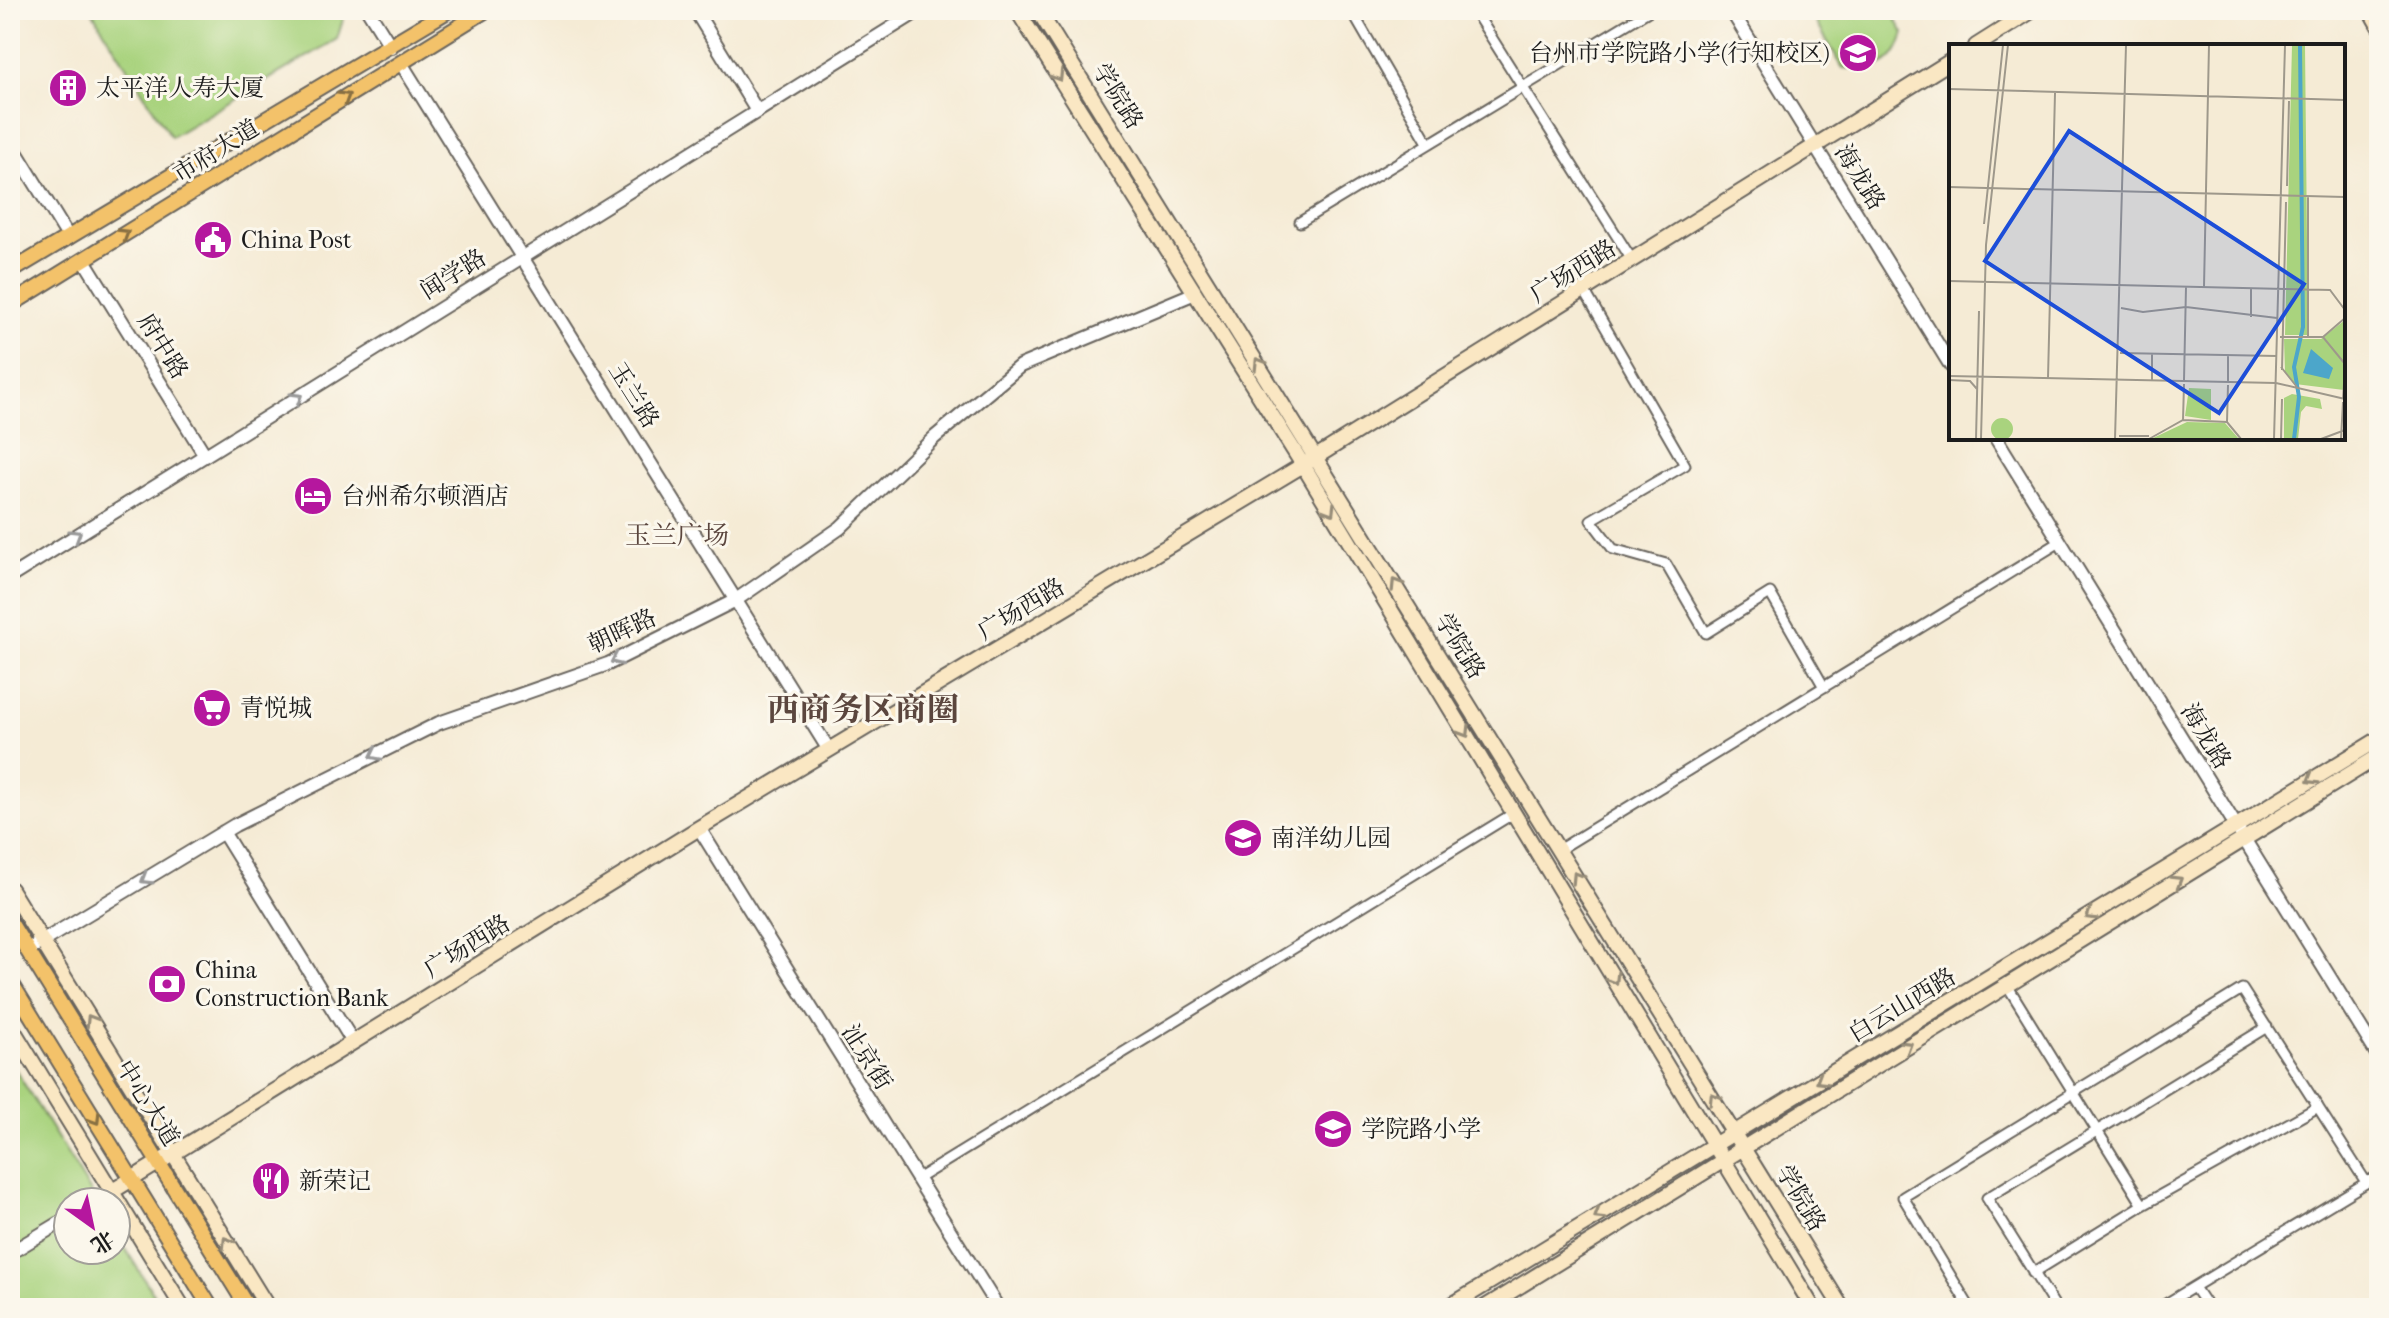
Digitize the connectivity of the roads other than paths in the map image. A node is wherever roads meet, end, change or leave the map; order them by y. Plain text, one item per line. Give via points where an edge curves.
1 (368, 10) edge
2 (449, 10) edge
3 (486, 10) edge
4 (695, 10) edge
5 (920, 10) edge
6 (1017, 10) edge
7 (1038, 10) edge
8 (1351, 10) edge
9 (1474, 10) edge
10 (1650, 10) edge
11 (1731, 10) edge
12 (2033, 10) edge
13 (1979, 44) edge
14 (391, 47) junction
15 (1949, 62) edge
16 (401, 63) junction
17 (1523, 87) junction
18 (757, 111) junction
19 (1427, 141) junction
20 (10, 142) edge
21 (1815, 146) junction
22 (1300, 222) dead end
23 (69, 238) junction
24 (522, 257) junction
25 (84, 260) junction
26 (1632, 260) junction
27 (10, 272) edge
28 (1584, 290) junction
29 (1195, 293) junction
30 (10, 305) edge
31 (1949, 363) edge
32 (1997, 440) edge
33 (205, 455) junction
34 (1317, 456) junction
35 (1303, 465) junction
36 (2060, 542) junction
37 (10, 577) edge
38 (736, 600) junction
39 (1824, 687) junction
40 (2379, 739) edge
41 (829, 750) junction
42 (2379, 756) edge
43 (1514, 813) junction
44 (699, 828) junction
45 (223, 832) junction
46 (2240, 832) junction
47 (1560, 849) junction
48 (10, 889) edge
49 (10, 922) edge
50 (42, 941) junction
51 (28, 950) junction
52 (10, 981) edge
53 (2007, 985) junction
54 (10, 1025) edge
55 (2267, 1027) junction
56 (353, 1042) junction
57 (2379, 1057) edge
58 (2074, 1095) junction
59 (2318, 1107) junction
60 (1735, 1132) junction
61 (2098, 1133) junction
62 (1715, 1145) junction
63 (1745, 1147) junction
64 (173, 1154) junction
65 (1724, 1160) junction
66 (159, 1162) junction
67 (2379, 1175) edge
68 (132, 1179) junction
69 (917, 1179) junction
70 (2366, 1182) junction
71 (107, 1186) edge
72 (121, 1186) edge
73 (2143, 1205) junction
74 (132, 1226) edge
75 (52, 1228) edge
76 (10, 1253) edge
77 (2033, 1273) junction
78 (2194, 1287) junction
79 (183, 1308) edge
80 (211, 1308) edge
81 (248, 1308) edge
82 (268, 1308) edge
83 (998, 1308) edge
84 (1447, 1308) edge
85 (1484, 1308) edge
86 (1813, 1308) edge
87 (1842, 1308) edge
88 (1970, 1308) edge
89 (2056, 1308) edge
90 (2159, 1308) edge
91 (2208, 1308) edge

1 - 14 street
2 - 14 main road, 市府大道
3 - 16 main road, 市府大道
4 - 18 street
5 - 18 street, 闻学路
6 -> 29 main road, 学院路
34 -> 7 main road, 学院路
8 - 19 street
9 - 17 street
10 - 17 street
11 - 21 street, 海龙路
12 - 13 main road
14 - 23 main road, 市府大道
15 - 21 main road, 广场西路
16 - 24 street, 玉兰路
25 -> 16 main road, 市府大道
17 - 19 street
17 - 26 street
18 - 24 street, 闻学路
19 - 22 street
20 - 23 street
21 - 26 main road, 广场西路
21 - 31 street, 海龙路
23 - 27 main road, 市府大道
33 -> 24 street, 闻学路
24 - 38 street, 玉兰路
25 - 30 main road, 市府大道
25 - 33 street, 府中路
26 - 28 main road, 广场西路
28 - 34 main road, 广场西路
28 - 39 street via 1685,465 1591,520 1613,549 1666,564 1706,633 1770,593
29 - 35 main road, 学院路
29 - 38 street, 朝晖路 via 1020,366 935,437 840,528
32 - 36 street, 海龙路
37 -> 33 street, 闻学路
34 - 35 main road, 广场西路
47 -> 34 main road, 学院路
35 - 41 main road, 广场西路
35 -> 43 main road, 学院路
36 - 39 street
36 - 46 street, 海龙路
38 - 41 street, 玉兰路
38 -> 45 street, 朝晖路 via 608,664 439,723
39 - 47 street
40 -> 46 main road, 白云山西路
41 - 44 main road, 广场西路
42 - 46 main road, 白云山西路
43 -> 62 main road, 学院路
43 - 69 street
44 - 56 main road, 广场西路
44 - 69 street, 沚京街
45 -> 50 street, 朝晖路
45 - 56 street
53 -> 46 main road, 白云山西路
46 - 57 street, 海龙路
46 -> 60 main road, 白云山西路
60 -> 47 main road, 学院路
48 - 50 main road
49 - 51 main road, 中心大道
50 - 51 street, 朝晖路
64 -> 50 main road
51 - 66 main road, 中心大道
52 -> 68 main road
53 - 58 street
63 -> 53 main road, 白云山西路
54 - 71 main road
55 - 58 street via 2242,989
55 - 59 street
55 - 61 street
56 - 64 main road, 广场西路
58 - 61 street
58 - 88 street via 1903,1197
59 - 70 street
59 - 73 street
60 - 62 main road, 白云山西路
60 - 63 main road, 学院路
61 - 73 street
61 - 77 street via 1987,1198
62 - 65 main road, 学院路
62 -> 84 main road, 白云山西路
63 - 65 main road, 白云山西路
63 - 87 main road, 学院路
64 - 66 main road, 广场西路
82 -> 64 main road
65 - 85 main road, 白云山西路
65 - 86 main road, 学院路
66 - 68 main road, 广场西路
66 - 81 main road, 中心大道
67 - 70 street
68 - 72 main road, 广场西路
68 - 80 main road
69 - 83 street, 沚京街
70 - 78 street
73 - 77 street
74 - 79 main road
75 - 76 street
77 - 89 street
78 - 90 street
78 - 91 street

